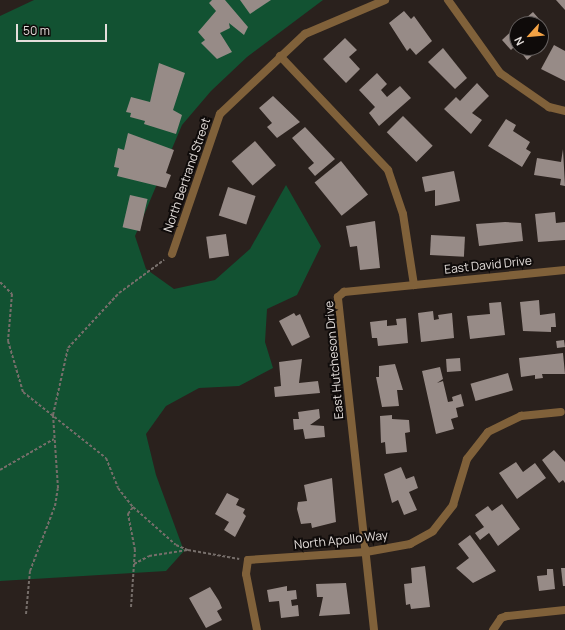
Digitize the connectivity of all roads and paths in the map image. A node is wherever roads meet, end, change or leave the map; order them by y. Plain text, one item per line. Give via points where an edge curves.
1 (385, 0) edge
2 (448, 0) edge
3 (280, 56) junction
4 (565, 111) edge
5 (172, 254) joint
6 (565, 270) edge
7 (0, 282) edge
8 (414, 285) junction
9 (561, 412) dead end
10 (53, 415) junction
11 (54, 439) junction
12 (0, 470) edge
13 (133, 507) junction
14 (188, 550) junction
15 (366, 552) junction
16 (248, 560) junction
17 (134, 564) junction
18 (131, 607) dead end
19 (565, 610) edge
20 (26, 614) dead end
21 (257, 630) edge
22 (374, 630) edge
23 (493, 630) edge

1 - 3 street, North Bertrand Street via 305,34
2 - 4 street via 500,73 549,107
3 - 5 street, North Bertrand Street via 220,114
3 - 8 street via 388,170 403,214
5 - 10 path via 119,293 68,348
6 - 8 street, East David Drive
7 - 10 path via 12,294 8,341 23,392
8 - 15 street, East Hutcheson Drive via 344,292 338,297
9 - 15 street, North Apollo Way via 521,416 488,432 467,459 453,505 433,531 410,544
10 - 11 path
10 - 13 path via 106,458 118,488
11 - 12 path
11 - 20 path via 58,488 55,506 30,571
13 - 14 path via 176,545
13 - 17 path via 128,514 136,550
14 - 16 path
14 - 17 path via 149,556
15 - 16 street, North Apollo Way
15 - 22 street, East Hutcheson Drive
16 - 21 street via 246,574
17 - 18 path
19 - 23 street via 507,616 501,618

